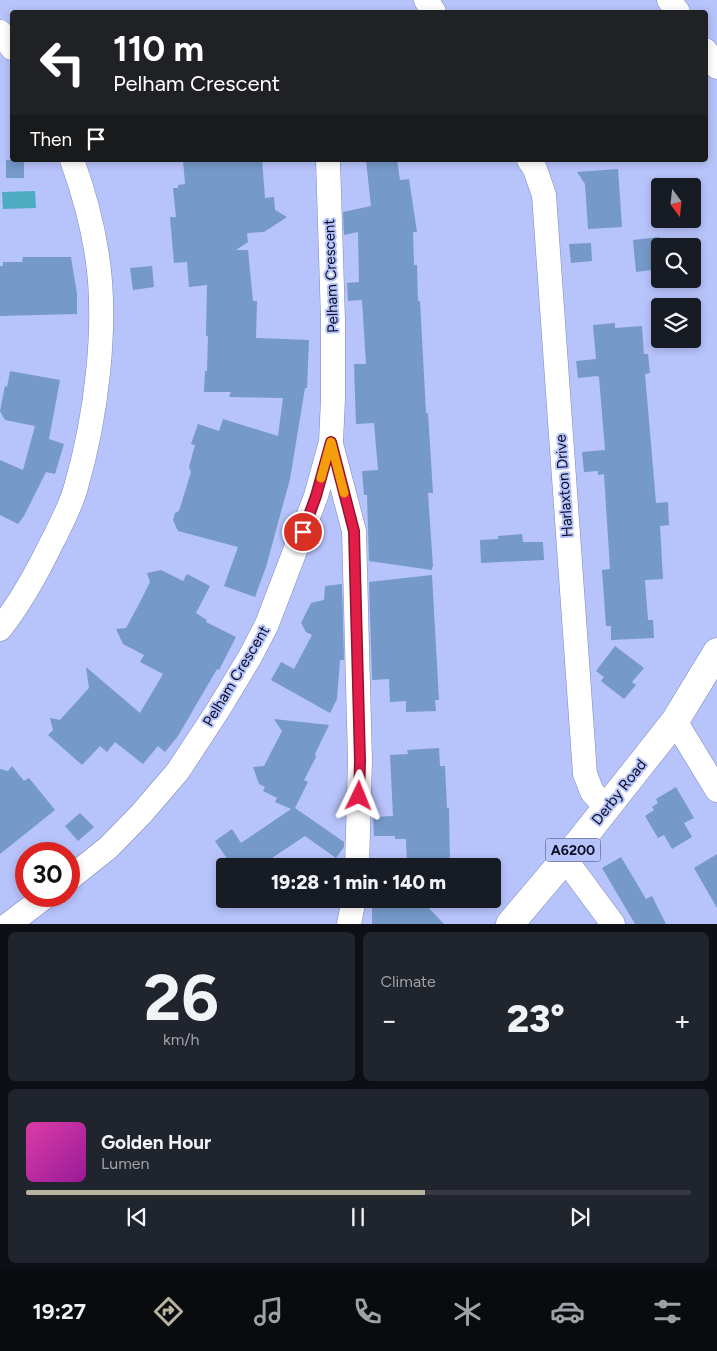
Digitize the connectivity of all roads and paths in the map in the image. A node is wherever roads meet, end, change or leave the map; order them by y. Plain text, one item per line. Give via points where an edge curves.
1 (0, 32) edge
2 (10, 45) edge
3 (708, 54) edge
4 (717, 67) edge
5 (73, 162) edge
6 (328, 162) edge
7 (530, 162) edge
8 (331, 442) junction
9 (0, 629) edge
10 (717, 652) edge
11 (675, 721) junction
12 (717, 790) edge
13 (606, 807) junction
14 (357, 858) edge
15 (565, 859) junction
16 (80, 870) edge
17 (31, 907) edge
18 (353, 908) edge
19 (9, 924) edge
20 (350, 924) edge
21 (510, 924) edge
22 (613, 924) edge

1 - 2 street
3 - 4 street
5 - 9 street via 97,255 101,303 96,390 76,488 64,520 32,583
6 - 8 street, Pelham Crescent via 333,320
7 - 13 street, Harlaxton Drive via 544,195 585,774 592,792
8 - 14 street via 354,531 360,761
8 - 16 street, Pelham Crescent via 316,496 267,624 250,657 178,771 142,814
10 - 11 main road, Derby Road / A6200
11 - 12 street
11 - 13 main road, Derby Road / A6200
13 - 15 main road, Derby Road / A6200
15 - 21 main road, Derby Road / A6200
15 - 22 street
17 - 19 street
18 - 20 street

